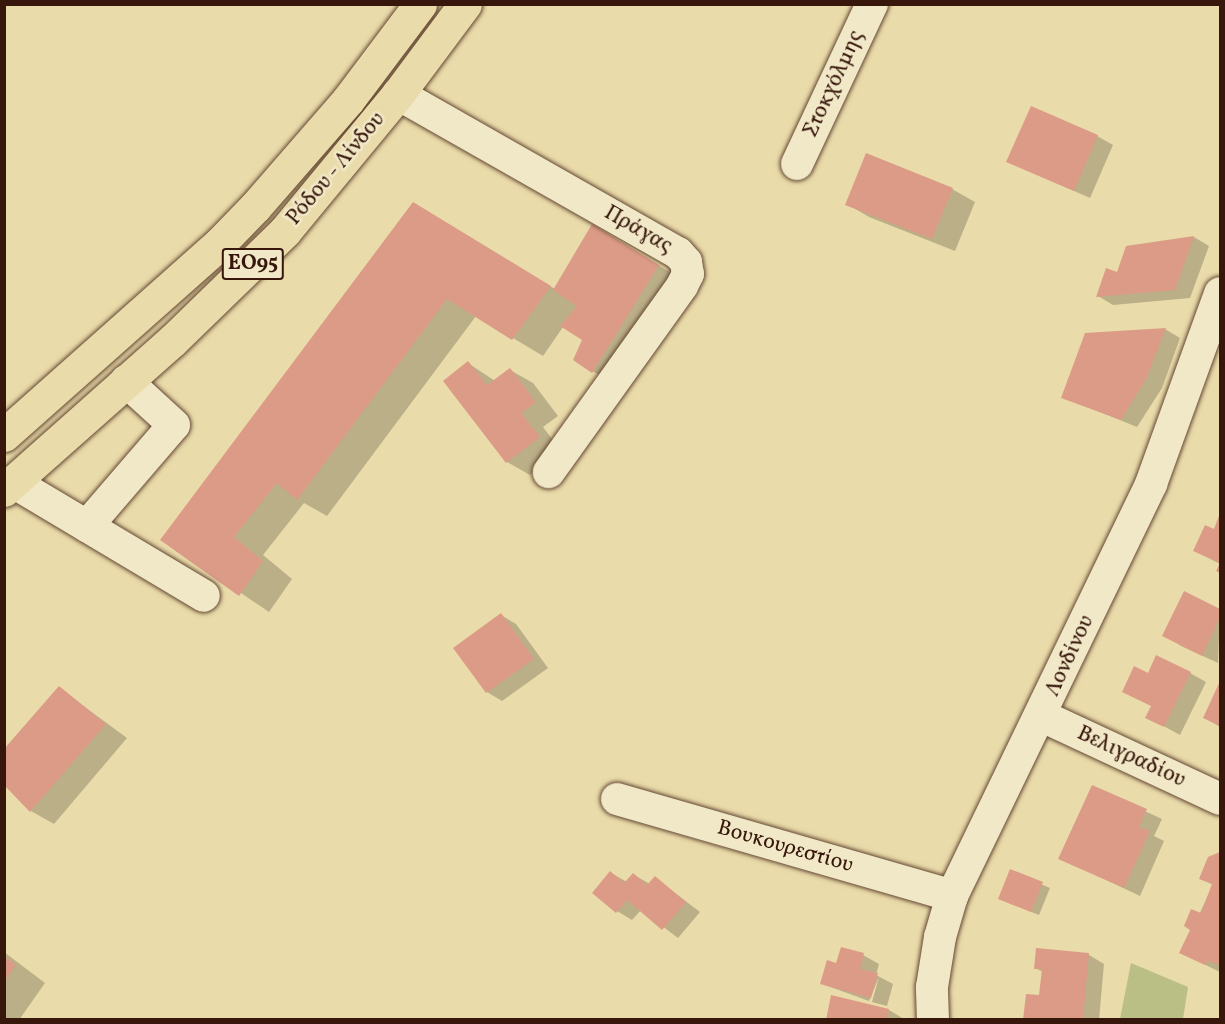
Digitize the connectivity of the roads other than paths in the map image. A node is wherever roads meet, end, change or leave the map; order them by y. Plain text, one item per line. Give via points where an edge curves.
1 (420, 4) edge
2 (465, 4) edge
3 (872, 4) edge
4 (398, 94) junction
5 (796, 164) dead end
6 (1221, 293) edge
7 (126, 381) junction
8 (4, 435) edge
9 (549, 472) dead end
10 (9, 486) edge
11 (87, 526) junction
12 (204, 596) dead end
13 (1042, 716) junction
14 (1221, 798) edge
15 (617, 799) dead end
16 (952, 896) junction
17 (933, 1020) edge

1 - 8 main road, Ρόδου - Λίνδου / ΕΟ95 via 348,100 255,207 221,242
2 - 4 main road, Ρόδου - Λίνδου / ΕΟ95
3 - 5 street, Στοκχόλμης
4 - 7 main road, Ρόδου - Λίνδου / ΕΟ95 via 285,231
4 - 9 street, Πράγας via 678,253 686,262 688,274 682,286
6 - 13 street, Λονδίνου via 1151,484
7 - 10 main road, Ρόδου - Λίνδου / ΕΟ95
7 - 11 street via 174,425
10 - 11 street
11 - 12 street
13 - 14 street, Βελιγραδίου
13 - 16 street, Λονδίνου
15 - 16 street, Βουκουρεστίου
16 - 17 street, Λονδίνου via 932,987

